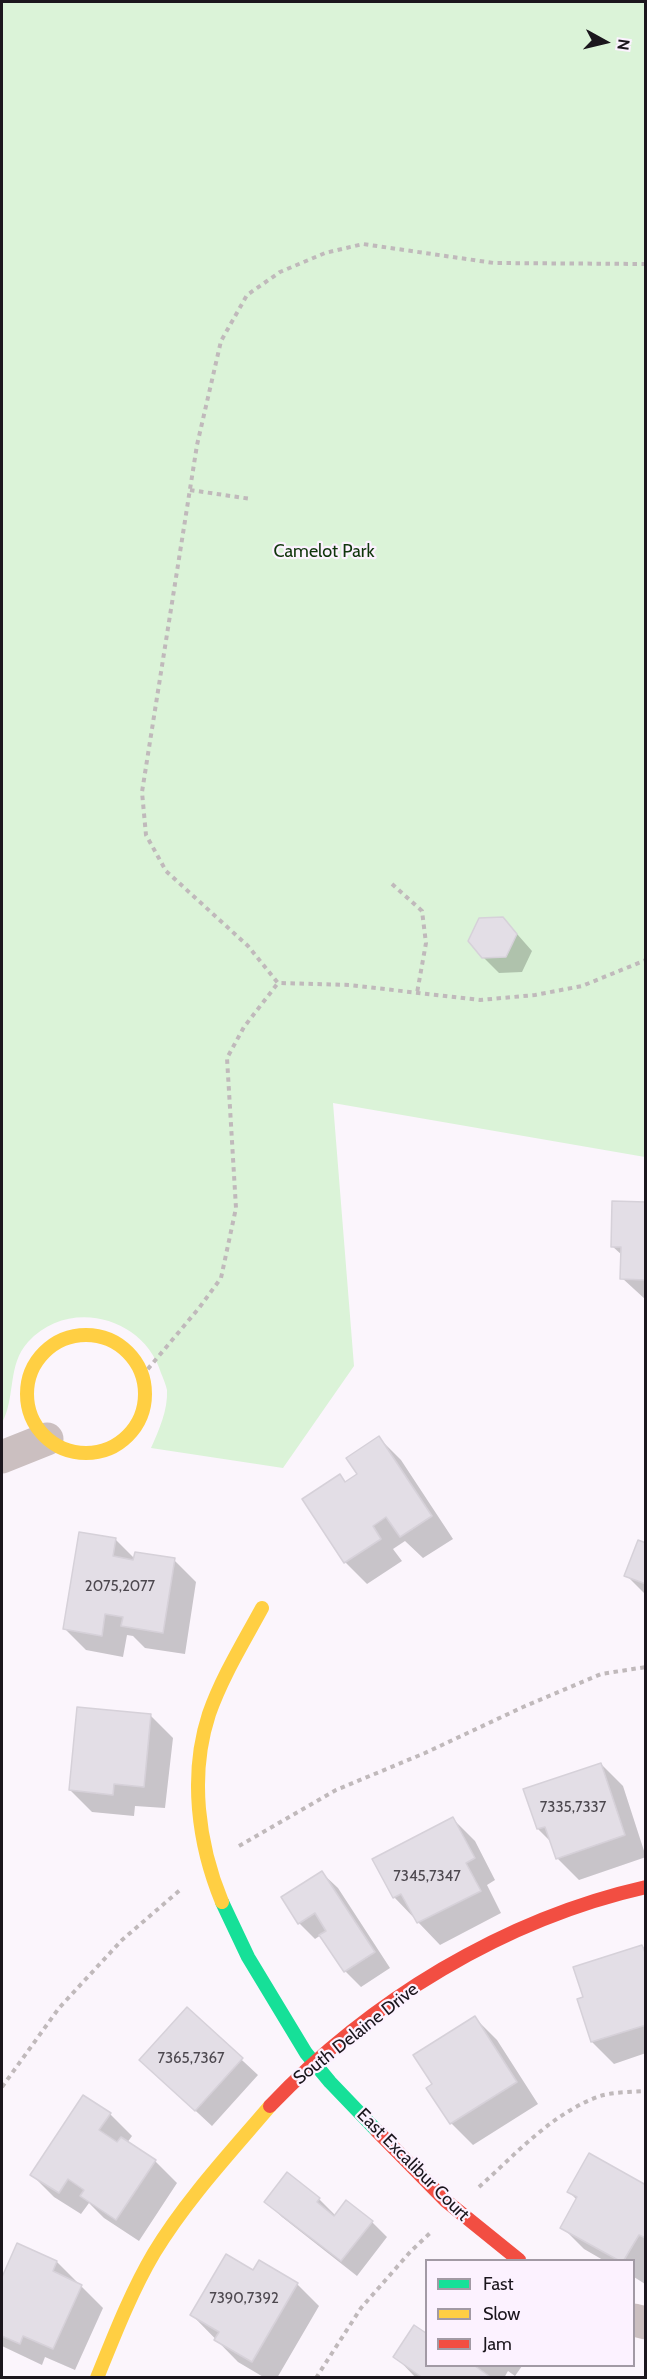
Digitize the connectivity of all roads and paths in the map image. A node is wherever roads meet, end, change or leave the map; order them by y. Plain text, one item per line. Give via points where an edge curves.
1 (645, 264) edge
2 (190, 490) junction
3 (251, 499) dead end
4 (392, 884) dead end
5 (645, 960) edge
6 (278, 983) junction
7 (417, 993) junction
8 (142, 1376) junction
9 (47, 1439) junction
10 (2, 1457) edge
11 (262, 1608) dead end
12 (645, 1666) edge
13 (232, 1850) dead end
14 (183, 1887) dead end
15 (645, 1887) edge
16 (313, 2062) junction
17 (2, 2087) edge
18 (645, 2091) edge
19 (478, 2188) dead end
20 (433, 2230) dead end
21 (518, 2259) edge
22 (97, 2378) edge
23 (316, 2378) edge

1 - 2 path via 494,263 363,244 325,253 280,272 247,295 221,341
2 - 3 path
2 - 6 path via 142,792 146,835 166,871 248,946
4 - 7 path via 422,911 426,943
5 - 7 path via 582,986 535,995 480,1000
6 - 7 path via 349,985
6 - 8 path via 244,1027 227,1058 236,1208 221,1278
8 - 9 street via 146,1395 142,1413 133,1430 118,1443 101,1451 83,1453 64,1449
8 - 9 street via 134,1359 120,1345 103,1337 82,1334 63,1339 46,1350 27,1384 28,1405
9 - 10 street
11 - 16 street, East Excalibur Court via 218,1690 208,1722 200,1752 202,1830 222,1907 264,1989
12 - 13 path via 601,1674 336,1790
14 - 17 path via 122,1940 59,2008
15 - 16 street, South Delaine Drive via 602,1897 524,1928 436,1971
16 - 21 street, East Excalibur Court via 418,2175 486,2237
16 - 22 street, South Delaine Drive via 203,2184 154,2253
18 - 19 path via 602,2095 570,2109
20 - 23 path via 361,2308

